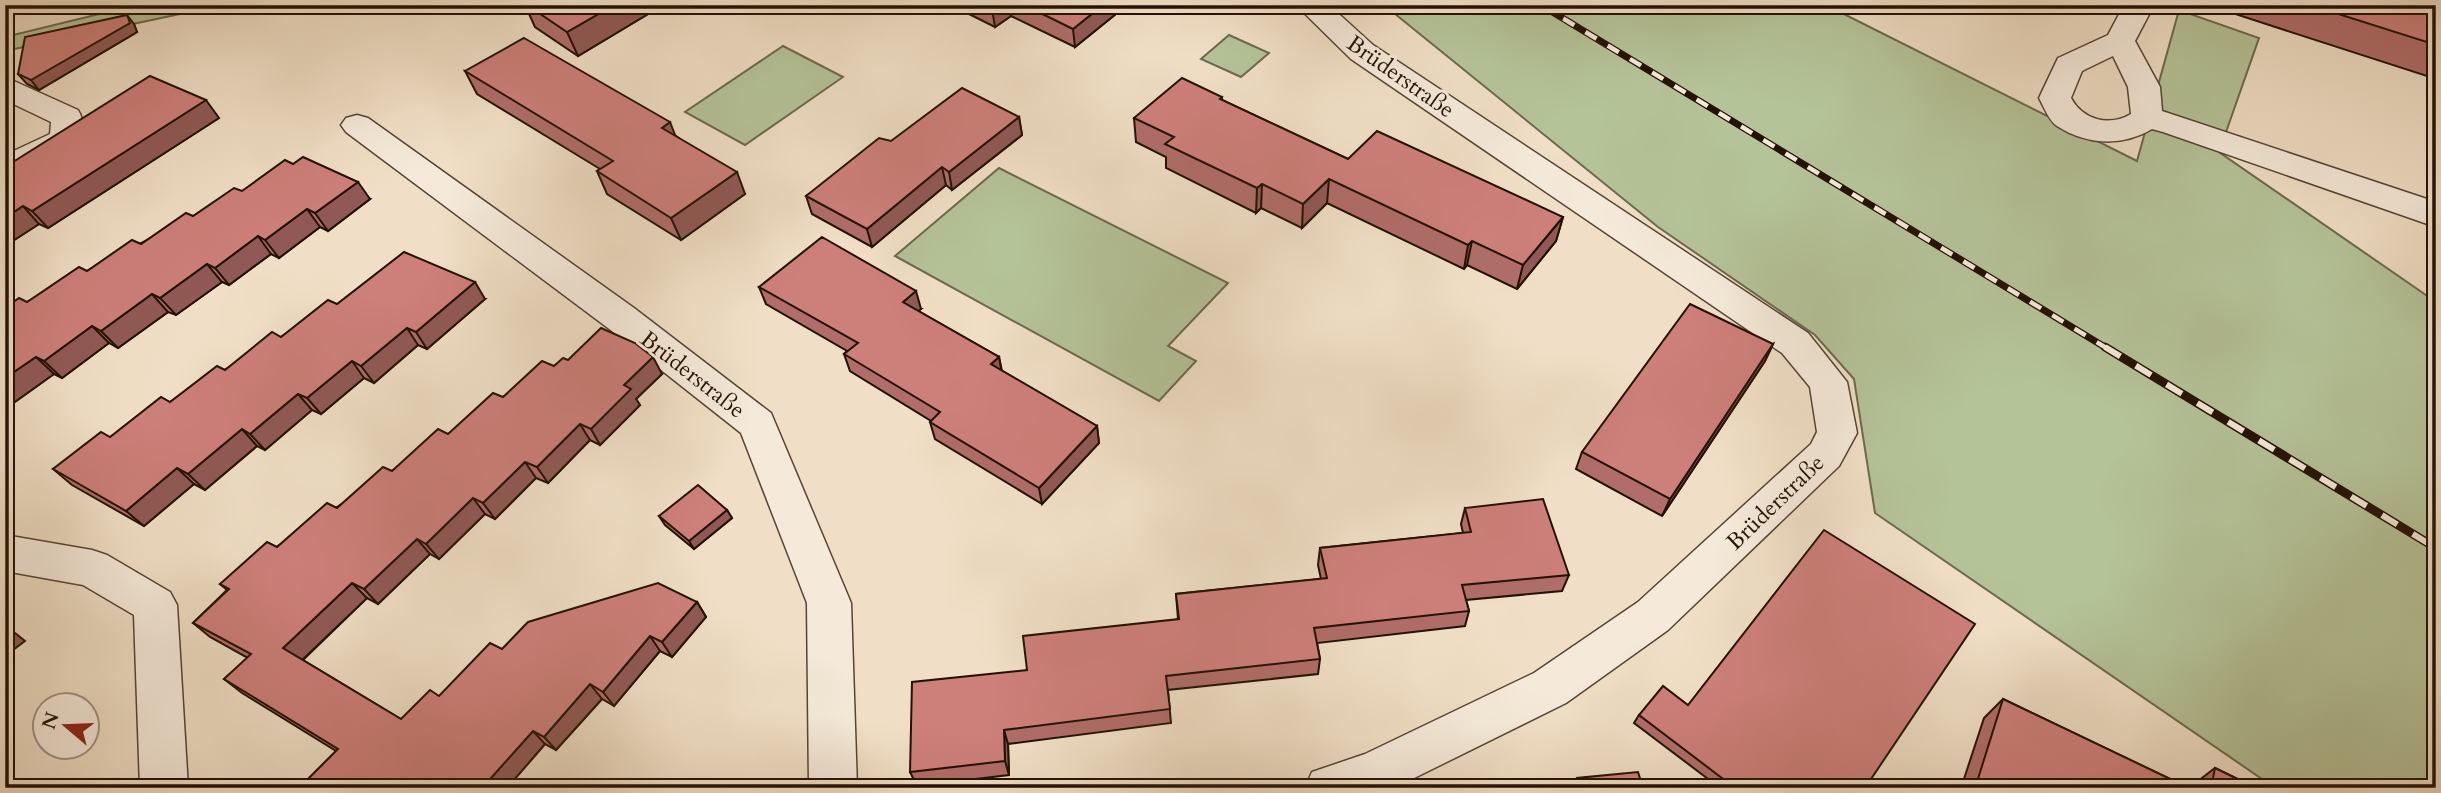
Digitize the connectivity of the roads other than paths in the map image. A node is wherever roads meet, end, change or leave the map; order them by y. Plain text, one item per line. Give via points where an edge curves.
1 (12, 5) edge
2 (1311, 5) edge
3 (2140, 5) edge
4 (5, 7) edge
5 (2120, 41) junction
6 (5, 87) edge
7 (2147, 118) junction
8 (357, 125) dead end
9 (5, 169) edge
10 (2436, 215) edge
11 (5, 553) edge
12 (164, 788) edge
13 (833, 788) edge
14 (1329, 788) edge

1 - 4 main road
2 - 14 street, Brüderstraße via 1362,52 1794,343 1828,382 1837,433 1825,455 1653,616 1550,688 1373,774
3 - 5 street
5 - 7 street via 2144,87
5 - 7 street via 2069,65 2055,98 2066,118 2095,130 2124,132
6 - 9 street via 67,117 66,139
7 - 10 street
8 - 13 street, Brüderstraße via 757,424 829,603
11 - 12 street via 92,568 155,605

